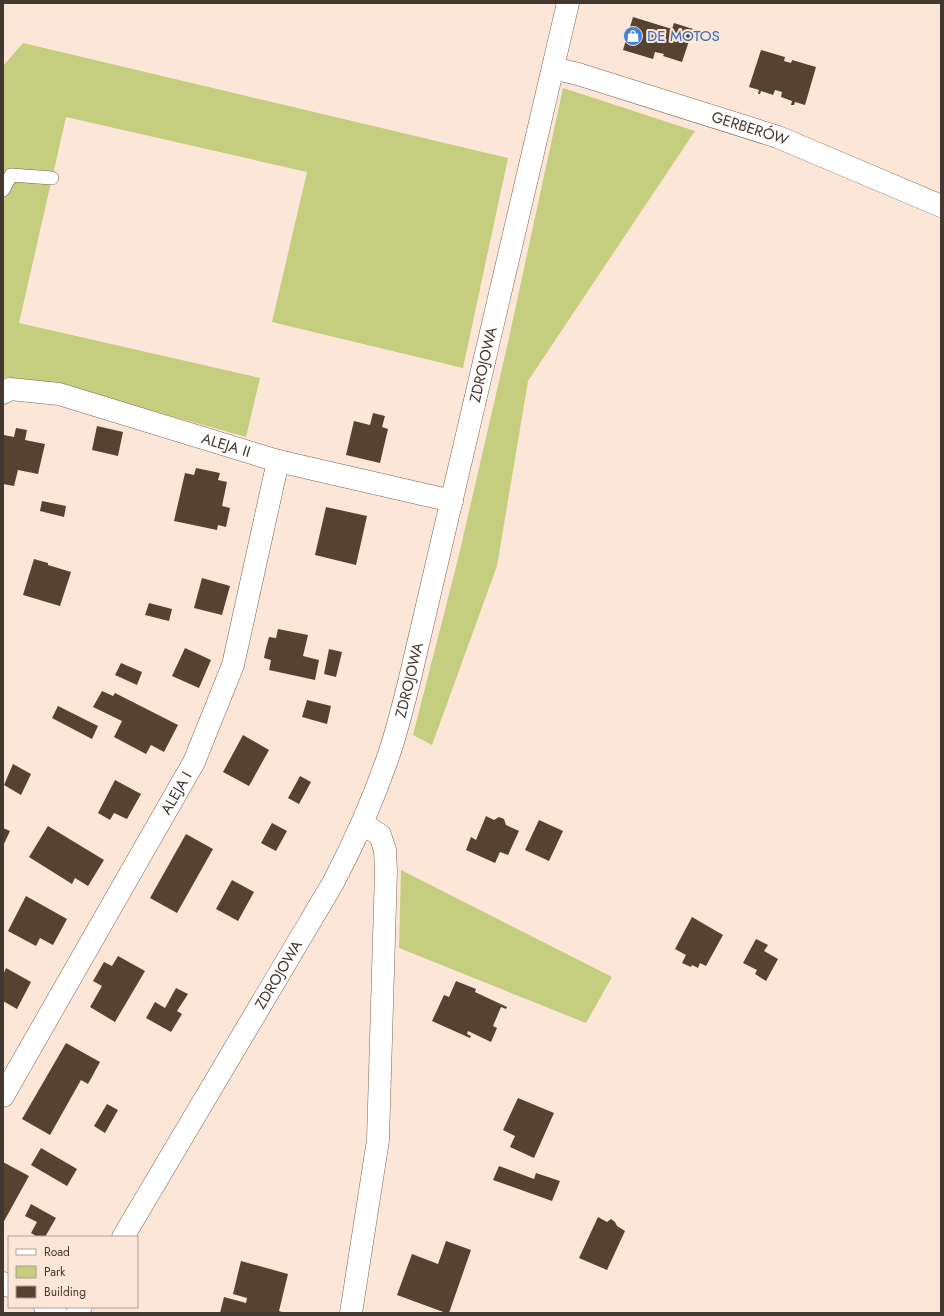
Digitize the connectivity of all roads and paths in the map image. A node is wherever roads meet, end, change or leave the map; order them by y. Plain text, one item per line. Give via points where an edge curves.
1 (568, 3) edge
2 (553, 68) junction
3 (52, 178) dead end
4 (3, 190) edge
5 (941, 206) edge
6 (3, 393) edge
7 (278, 461) junction
8 (452, 501) junction
9 (362, 824) junction
10 (3, 1096) edge
11 (124, 1236) edge
12 (47, 1308) edge
13 (56, 1313) edge
14 (351, 1313) edge

1 - 2 street, ZDROJOWA
2 - 5 street, GERBERÓW via 778,136
2 - 8 street, ZDROJOWA
3 - 4 lane via 11,174
6 - 7 street, ALEJA II via 10,389 59,394
7 - 8 street, ALEJA II
7 - 10 street, ALEJA I via 233,665 194,762
8 - 9 street, ZDROJOWA via 398,725
9 - 11 street, ZDROJOWA via 333,883
9 - 14 street via 380,835 385,850 386,871 378,1140
12 - 13 street

